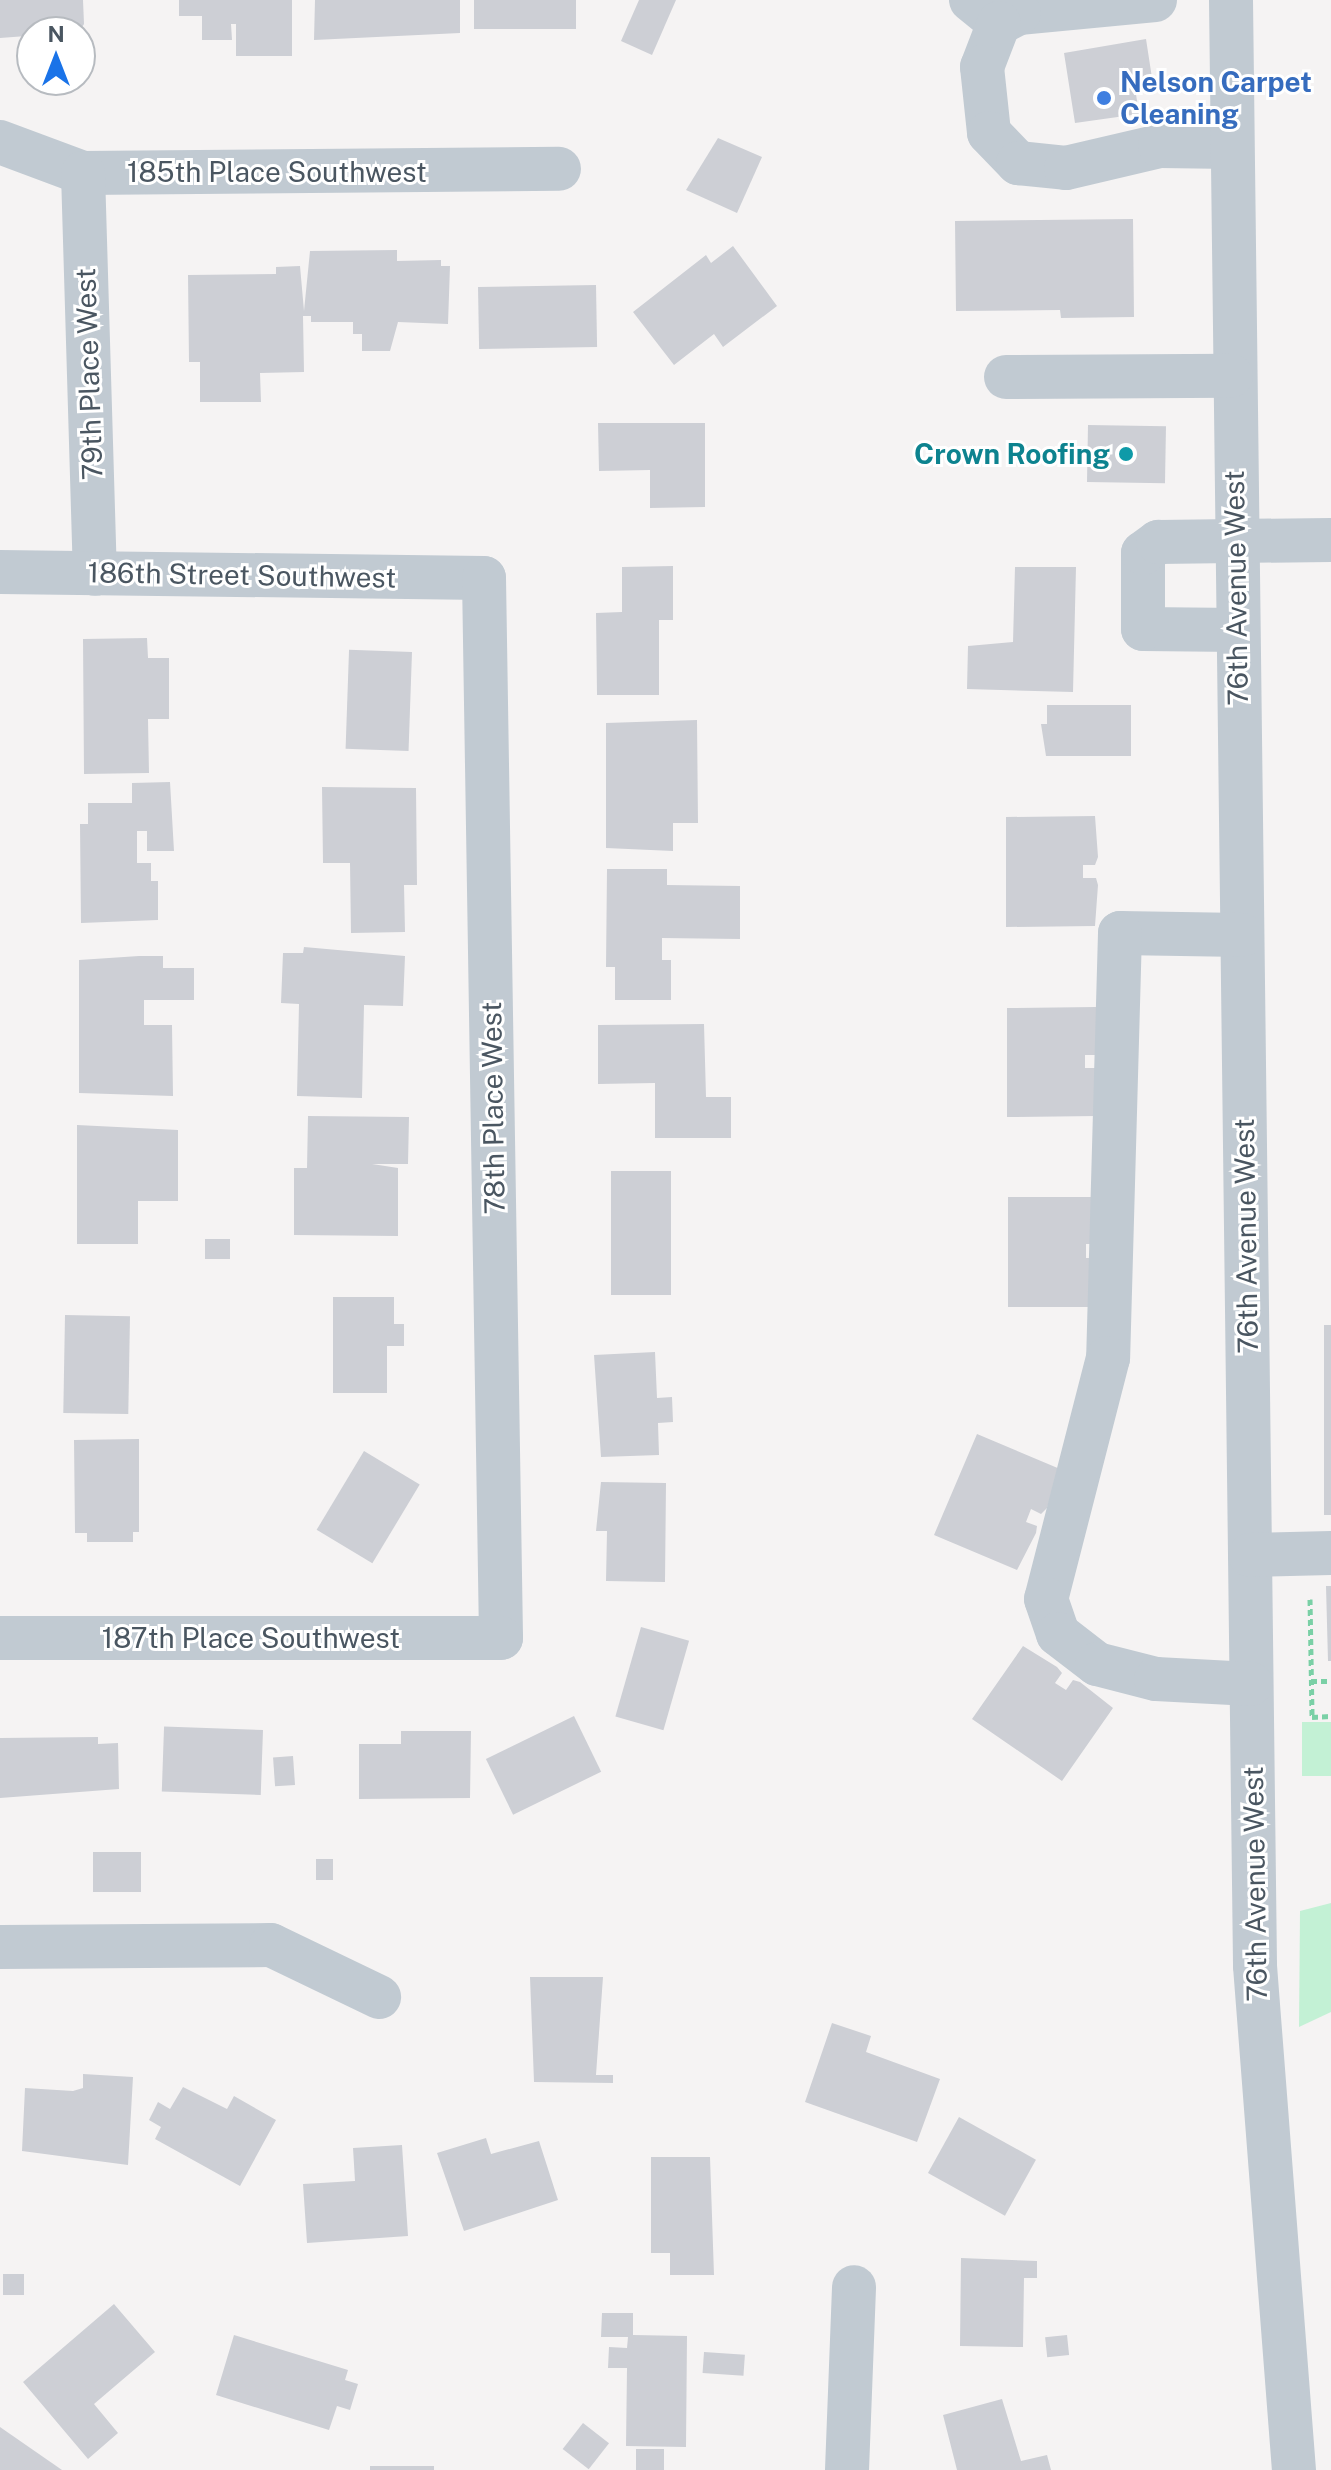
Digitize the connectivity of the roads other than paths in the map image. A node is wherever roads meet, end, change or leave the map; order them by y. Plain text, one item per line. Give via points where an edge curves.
1 (1149, 0) edge
2 (1155, 0) edge
3 (1231, 0) edge
4 (985, 11) edge
5 (0, 142) edge
6 (1232, 147) junction
7 (559, 169) dead end
8 (83, 173) junction
9 (1231, 376) junction
10 (1006, 377) dead end
11 (1331, 540) edge
12 (1237, 541) junction
13 (0, 572) edge
14 (95, 574) junction
15 (484, 578) joint
16 (1238, 630) junction
17 (1242, 935) junction
18 (1331, 1553) edge
19 (1250, 1555) junction
20 (0, 1638) edge
21 (501, 1638) joint
22 (1251, 1684) junction
23 (0, 1947) edge
24 (379, 1997) dead end
25 (854, 2287) dead end
26 (847, 2470) edge
27 (1294, 2470) edge

1 - 2 street
1 - 4 street via 1019,13
3 - 6 street, 76th Avenue West
4 - 6 street via 983,111 1000,152 1018,163 1066,168 1160,146
5 - 8 street, 185th Place Southwest
6 - 9 street, 76th Avenue West
7 - 8 street, 185th Place Southwest
8 - 14 street, 79th Place West
9 - 10 street
9 - 12 street, 76th Avenue West
11 - 12 street
12 - 16 street, 76th Avenue West
12 - 16 street via 1158,542 1143,553 1143,629
13 - 14 street, 186th Street Southwest
14 - 15 street, 186th Street Southwest
15 - 21 street, 78th Place West
16 - 17 street, 76th Avenue West
17 - 19 street, 76th Avenue West
17 - 22 street via 1120,933 1108,1358 1046,1599 1058,1634 1097,1664 1156,1679
18 - 19 street
19 - 22 street, 76th Avenue West
20 - 21 street, 187th Place Southwest
22 - 27 street, 76th Avenue West via 1255,1966
23 - 24 street via 271,1945
25 - 26 street

